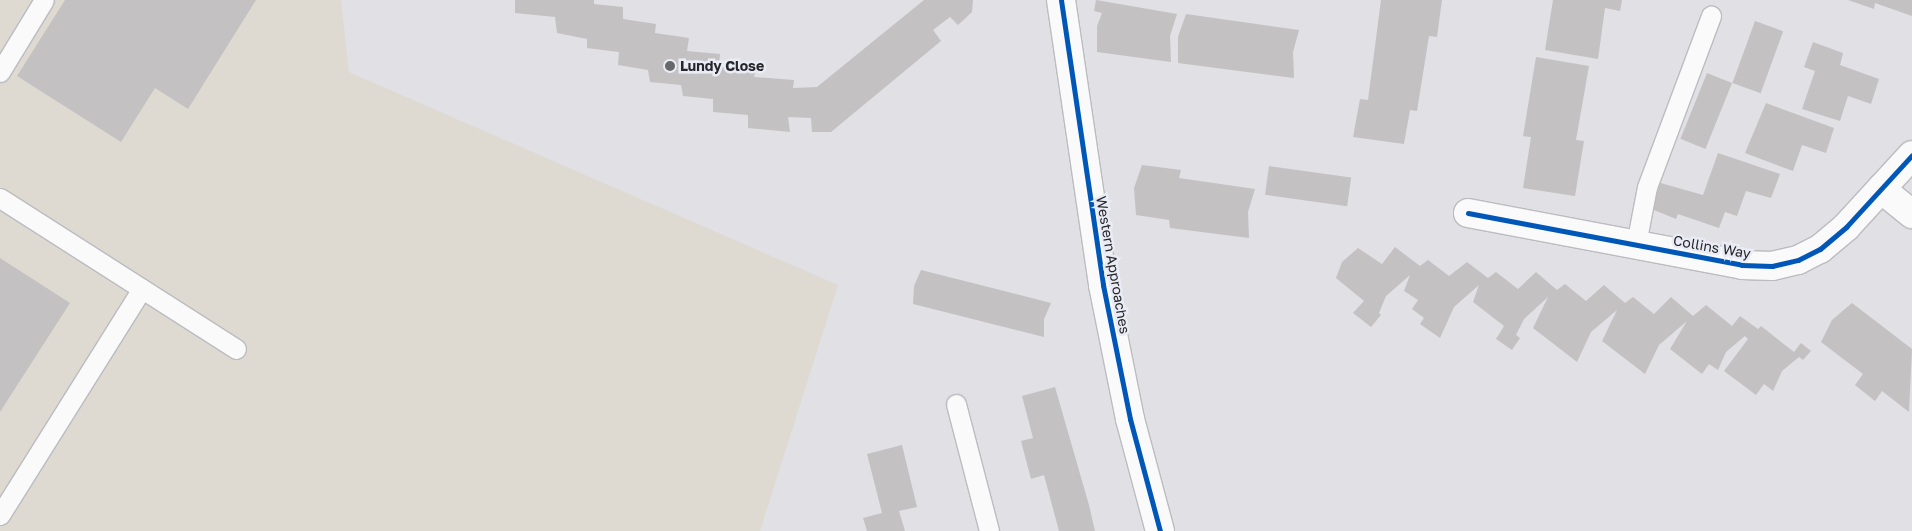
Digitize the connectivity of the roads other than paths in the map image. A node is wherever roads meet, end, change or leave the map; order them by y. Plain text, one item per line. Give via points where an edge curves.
1 (44, 0) edge
2 (1061, 0) edge
3 (1711, 16) dead end
4 (7, 45) edge
5 (0, 72) edge
6 (1912, 155) edge
7 (1881, 189) junction
8 (0, 198) edge
9 (1468, 213) dead end
10 (1912, 214) edge
11 (1636, 244) junction
12 (142, 289) junction
13 (236, 350) dead end
14 (956, 404) dead end
15 (0, 515) edge
16 (989, 531) edge
17 (1160, 531) edge

1 - 4 lane
2 - 17 street, Western Approaches via 1103,285 1130,419
3 - 11 lane via 1647,187
4 - 5 lane
6 - 7 street, Collins Way
7 - 10 street
7 - 11 street, Collins Way via 1847,226 1820,249 1798,260 1772,266 1742,265
8 - 12 lane
9 - 11 street, Collins Way
12 - 13 lane
12 - 15 lane
14 - 16 lane

